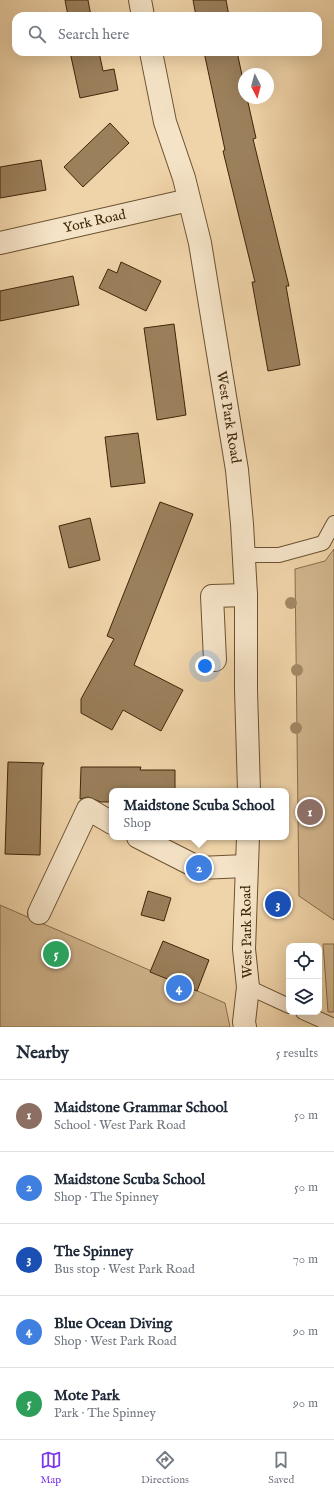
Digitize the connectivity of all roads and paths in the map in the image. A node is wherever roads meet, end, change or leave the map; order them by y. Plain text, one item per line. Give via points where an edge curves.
1 (140, 0) edge
2 (142, 12) edge
3 (152, 56) edge
4 (189, 200) junction
5 (0, 243) edge
6 (334, 523) edge
7 (244, 555) junction
8 (246, 595) junction
9 (215, 660) dead end
10 (249, 788) edge
11 (109, 821) edge
12 (144, 840) edge
13 (248, 840) edge
14 (246, 866) junction
15 (39, 913) dead end
16 (248, 987) junction
17 (286, 1005) edge
18 (310, 1015) edge
19 (334, 1026) edge
20 (245, 1027) edge

1 - 2 street
3 - 4 street, West Park Road via 165,122
4 - 5 street, York Road
4 - 7 street, West Park Road via 200,243 237,470
6 - 7 lane via 323,543 279,555
7 - 8 street, West Park Road
8 - 9 street via 212,596
8 - 10 street, West Park Road
11 - 15 street via 88,809
12 - 14 street via 199,868
13 - 14 street, West Park Road
14 - 16 street, West Park Road via 244,949
16 - 17 lane
16 - 20 street, West Park Road
18 - 19 lane

